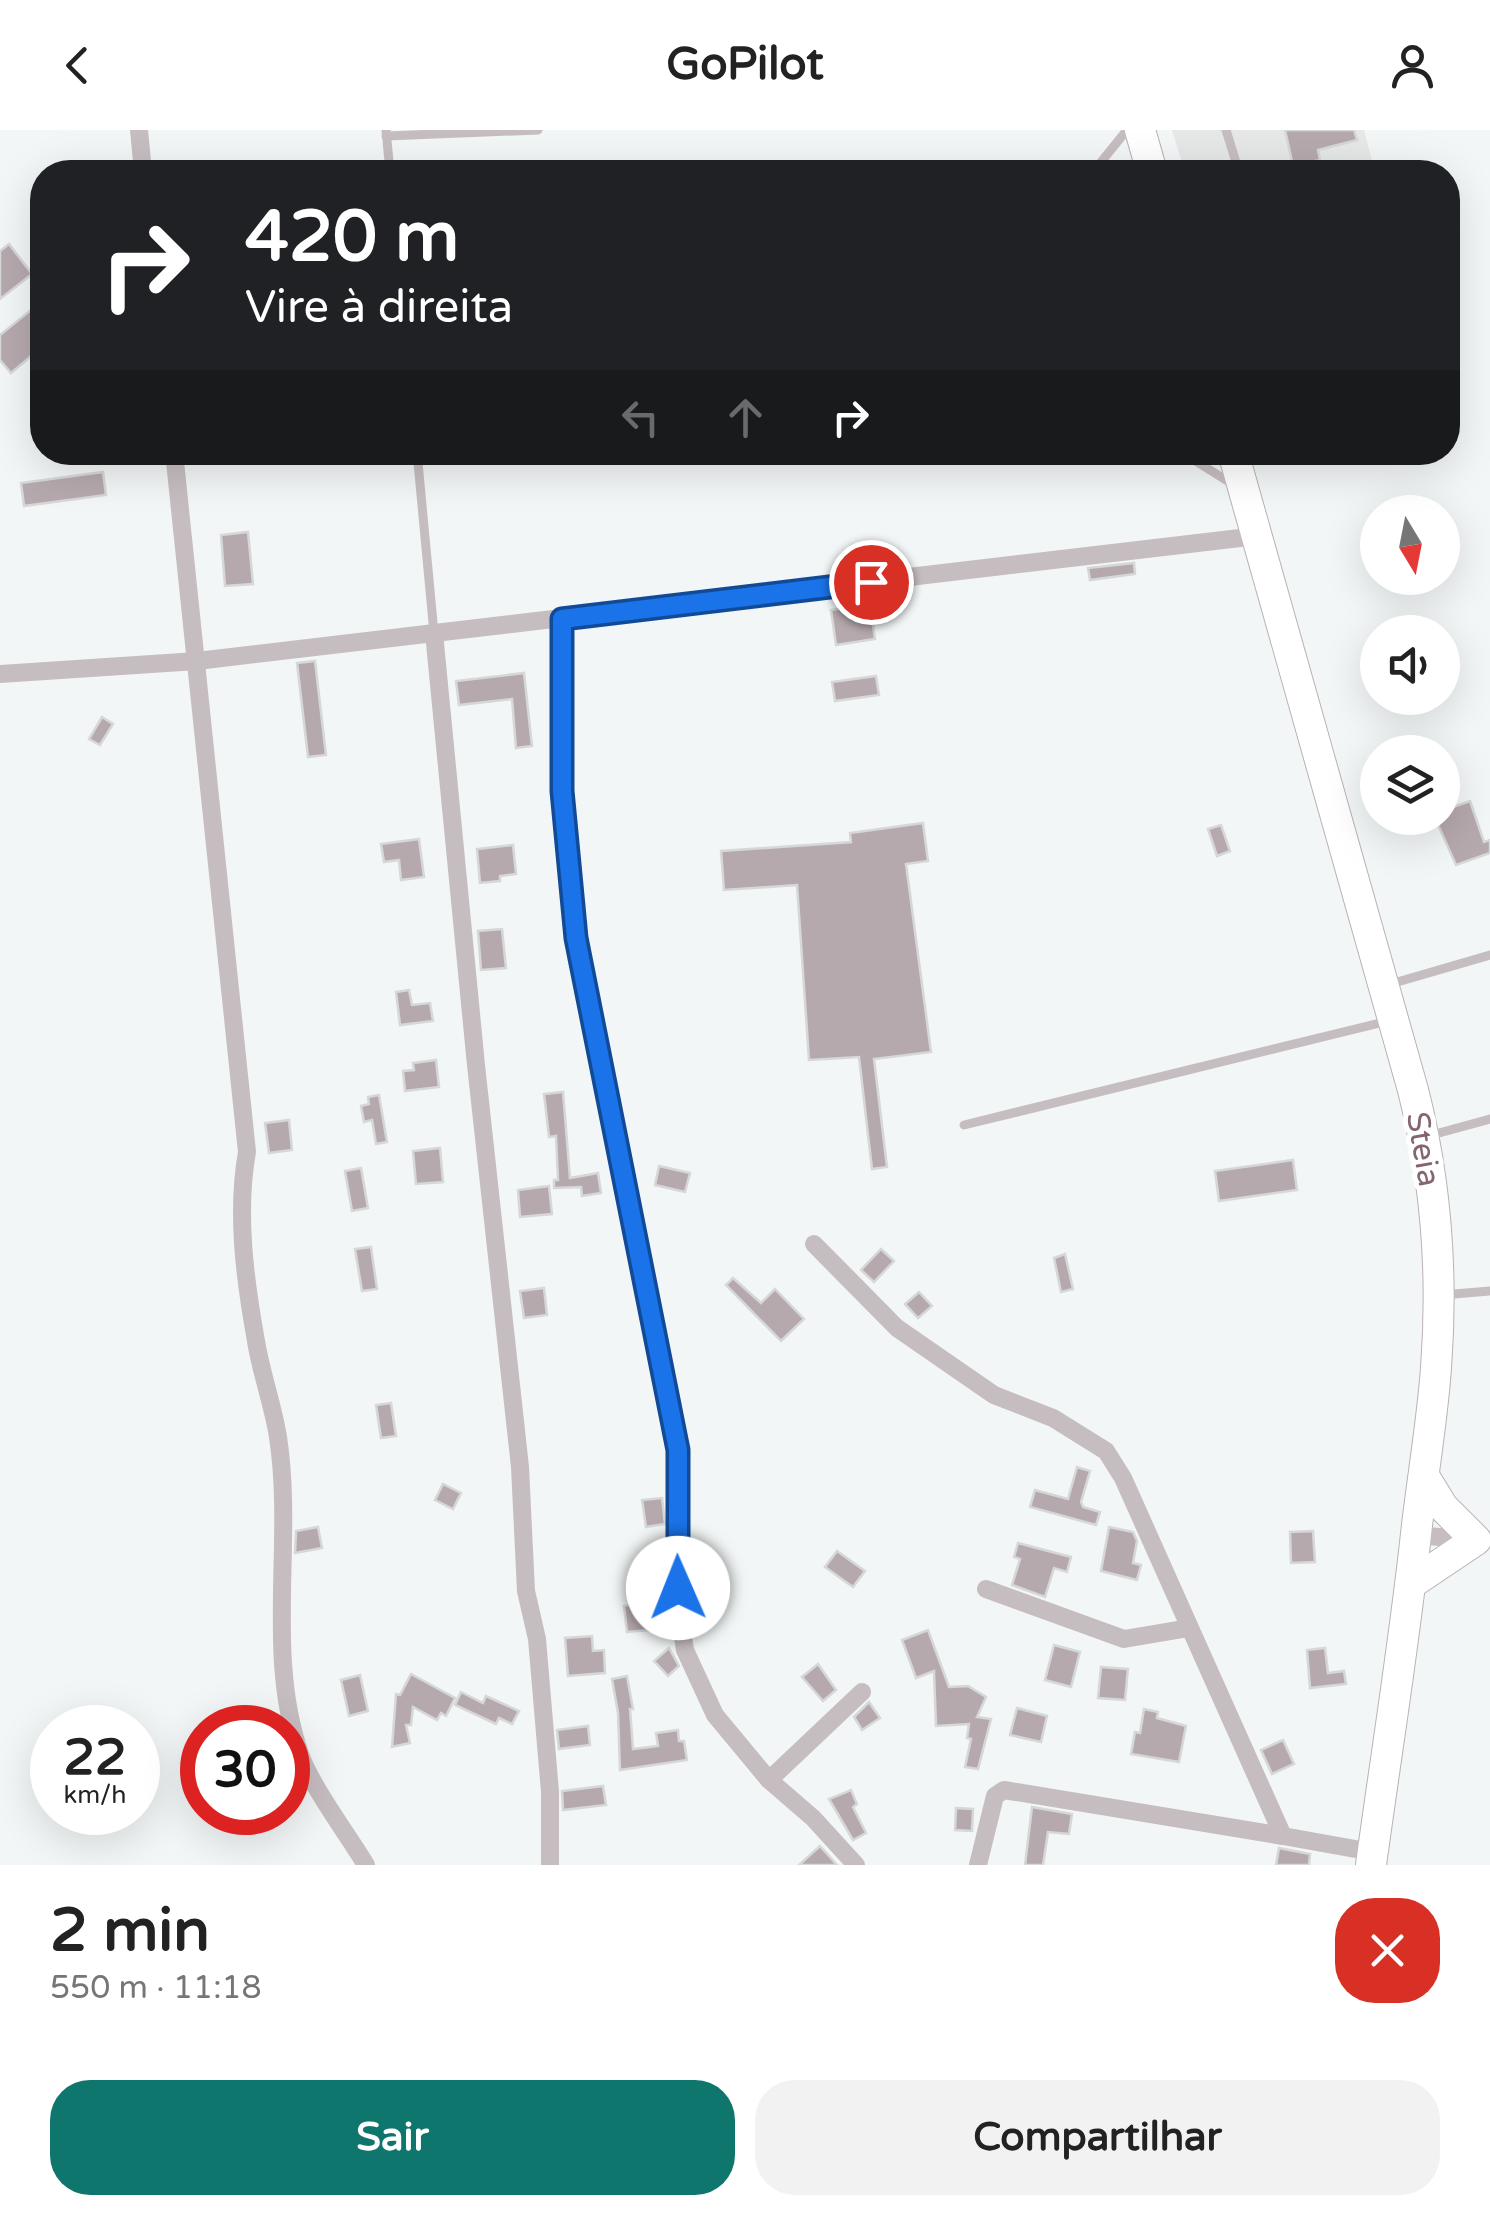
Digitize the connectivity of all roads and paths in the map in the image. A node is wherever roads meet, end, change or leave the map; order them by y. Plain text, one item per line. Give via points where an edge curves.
1 (138, 130) edge
2 (538, 130) edge
3 (1127, 130) edge
4 (1140, 130) edge
5 (1226, 130) edge
6 (386, 133) edge
7 (142, 160) edge
8 (389, 160) edge
9 (1103, 160) edge
10 (1149, 160) edge
11 (1235, 160) edge
12 (175, 465) edge
13 (418, 465) edge
14 (1202, 465) edge
15 (1236, 465) edge
16 (1243, 490) junction
17 (1256, 536) junction
18 (562, 619) junction
19 (434, 633) junction
20 (197, 662) junction
21 (0, 674) edge
22 (1490, 955) edge
23 (1384, 986) junction
24 (1393, 1020) junction
25 (1490, 1119) edge
26 (964, 1126) dead end
27 (1425, 1136) junction
28 (814, 1244) dead end
29 (1490, 1291) edge
30 (1439, 1295) junction
31 (1424, 1476) junction
32 (1416, 1535) junction
33 (1483, 1540) edge
34 (1412, 1583) junction
35 (986, 1589) dead end
36 (1189, 1628) junction
37 (862, 1692) dead end
38 (769, 1780) junction
39 (1283, 1836) junction
40 (1372, 1859) edge
41 (366, 1865) edge
42 (550, 1865) edge
43 (856, 1865) edge
44 (978, 1865) edge

1 - 7 street
2 - 6 lane
3 - 9 lane
4 - 10 main road
5 - 11 lane
6 - 8 lane
12 - 20 street
13 - 19 lane
14 - 16 lane
15 - 16 main road, Steia
16 - 17 main road, Steia
17 - 18 street
17 - 23 main road, Steia
18 - 19 street
18 - 38 street via 562,791 576,938 678,1450 677,1558 686,1650 715,1715
19 - 20 street
19 - 42 street via 520,1467 526,1591 537,1639
20 - 21 street
20 - 41 street via 246,1152 242,1223 256,1341 278,1438 282,1661 300,1757
22 - 23 lane
23 - 24 main road, Steia
24 - 26 lane
24 - 27 main road, Steia
25 - 27 lane
27 - 30 main road, Steia
28 - 36 street via 897,1328 942,1362 1106,1451
29 - 30 lane
30 - 31 main road, Steia
31 - 32 main road, Steia
31 - 33 main road via 1444,1507
32 - 33 street
32 - 34 main road, Steia
33 - 34 main road
34 - 40 main road, Steia
35 - 36 street via 1124,1640
36 - 39 street
37 - 38 street
38 - 43 street
39 - 40 street
39 - 44 street via 1004,1790 995,1796

